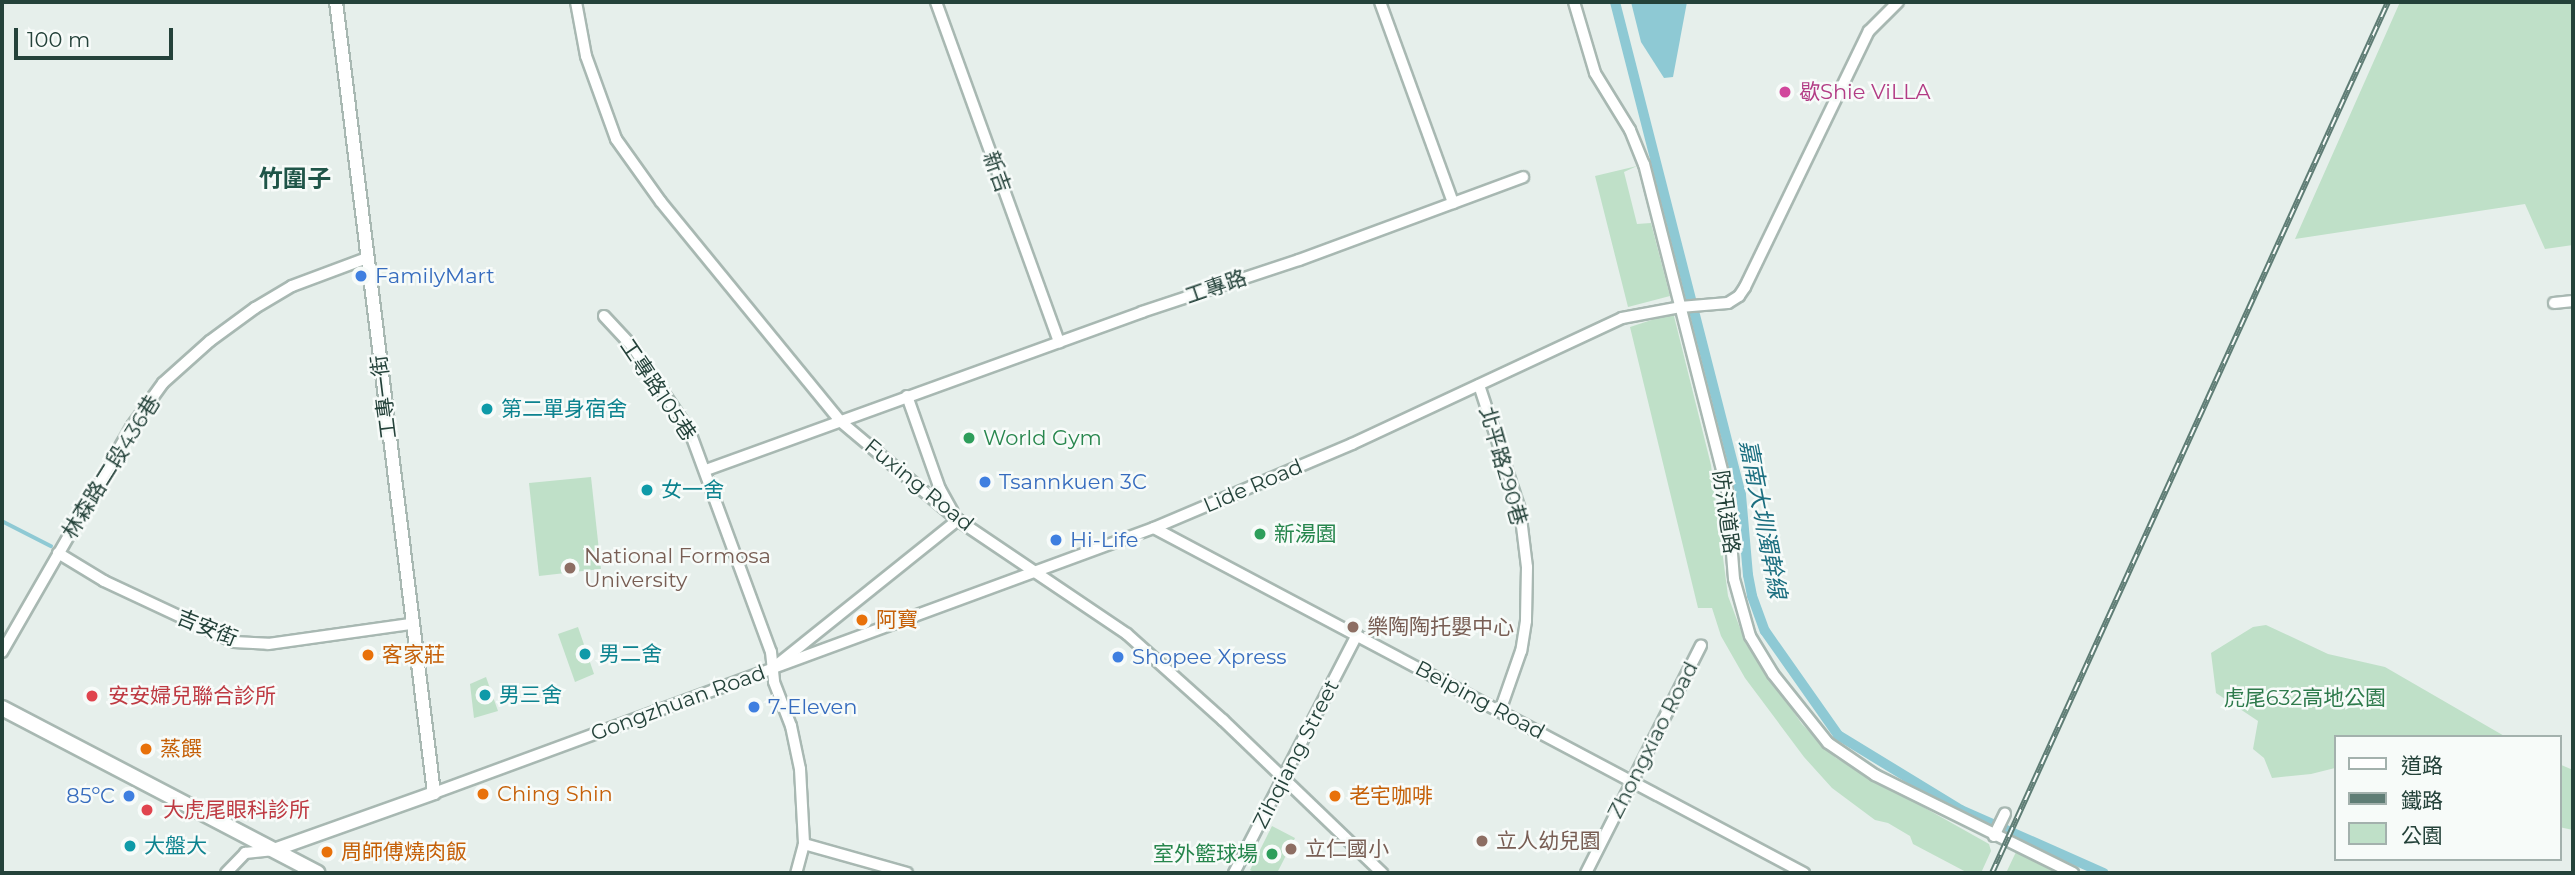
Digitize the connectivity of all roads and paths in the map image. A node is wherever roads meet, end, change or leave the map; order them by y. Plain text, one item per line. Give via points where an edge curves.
1 (336, 2) edge
2 (576, 2) edge
3 (936, 2) edge
4 (1380, 2) edge
5 (1574, 2) edge
6 (1898, 2) edge
7 (1523, 177) dead end
8 (1453, 203) junction
9 (367, 258) junction
10 (2573, 301) edge
11 (2554, 303) dead end
12 (1682, 307) junction
13 (604, 316) dead end
14 (1059, 342) junction
15 (1479, 385) junction
16 (907, 396) junction
17 (840, 421) junction
18 (706, 470) junction
19 (958, 520) junction
20 (1154, 528) junction
21 (58, 553) junction
22 (1037, 572) junction
23 (411, 624) junction
24 (1357, 635) junction
25 (1701, 645) dead end
26 (2, 652) edge
27 (773, 668) junction
28 (2, 708) edge
29 (1500, 711) junction
30 (1284, 778) junction
31 (1633, 781) junction
32 (434, 793) junction
33 (2005, 813) dead end
34 (1994, 836) junction
35 (804, 844) junction
36 (274, 850) junction
37 (226, 873) edge
38 (318, 873) edge
39 (796, 873) edge
40 (907, 873) edge
41 (1234, 873) edge
42 (1382, 873) edge
43 (1586, 873) edge
44 (1804, 873) edge
45 (2073, 873) edge

1 - 9 street, 工專一街
2 - 17 street, Fuxing Road via 580,36 616,139 661,202
3 - 14 street, 新吉
4 - 8 street
5 - 12 street, 防汛道路 via 1595,73 1630,130 1644,164
6 - 12 street, Lide Road via 1869,31 1739,296 1728,303
7 - 8 street, 工專路
8 - 14 street, 工專路
9 - 21 street, 林森路二段436巷 via 292,286 255,308 163,383 132,426
9 - 23 street, 工專一街
10 - 11 street
12 - 15 street, Lide Road via 1622,318
12 - 34 street, 防汛道路 via 1727,490 1734,579 1750,636 1773,674 1828,743 1875,775
13 - 18 street, 工專路105巷 via 655,379 690,432
14 - 16 street, 工專路
15 - 20 street, Lide Road
15 - 29 street, 北平路290巷 via 1520,510 1527,567 1521,650
16 - 17 street, 工專路
16 - 19 street via 940,489
17 - 18 street, 工專路
17 - 19 street, Fuxing Road
18 - 27 street, 工專路105巷
19 - 22 street, Fuxing Road
19 - 27 street, Gongzhuan Road
20 - 22 street, Lide Road
20 - 24 street, Beiping Road
21 - 23 street, 吉安街 via 104,581 234,642 268,644
21 - 26 street, 林森路二段436巷
22 - 27 street, Lide Road
22 - 30 street, Fuxing Road via 1127,634
23 - 32 street, 工專一街
24 - 29 street, Beiping Road
24 - 30 street, Zihqiang Street
25 - 31 street, Zhongxiao Road
27 - 32 street, Gongzhuan Road
27 - 35 street, 工專路105巷 via 800,769
28 - 36 main road
29 - 31 street, Beiping Road
30 - 41 street, Zihqiang Street
30 - 42 street, Fuxing Road
31 - 43 street, Zhongxiao Road
31 - 44 street, Beiping Road
32 - 36 street, Gongzhuan Road
33 - 34 street
34 - 45 street, 防汛道路
35 - 39 street, 工專路105巷
35 - 40 street
36 - 37 street via 245,853
36 - 38 main road

